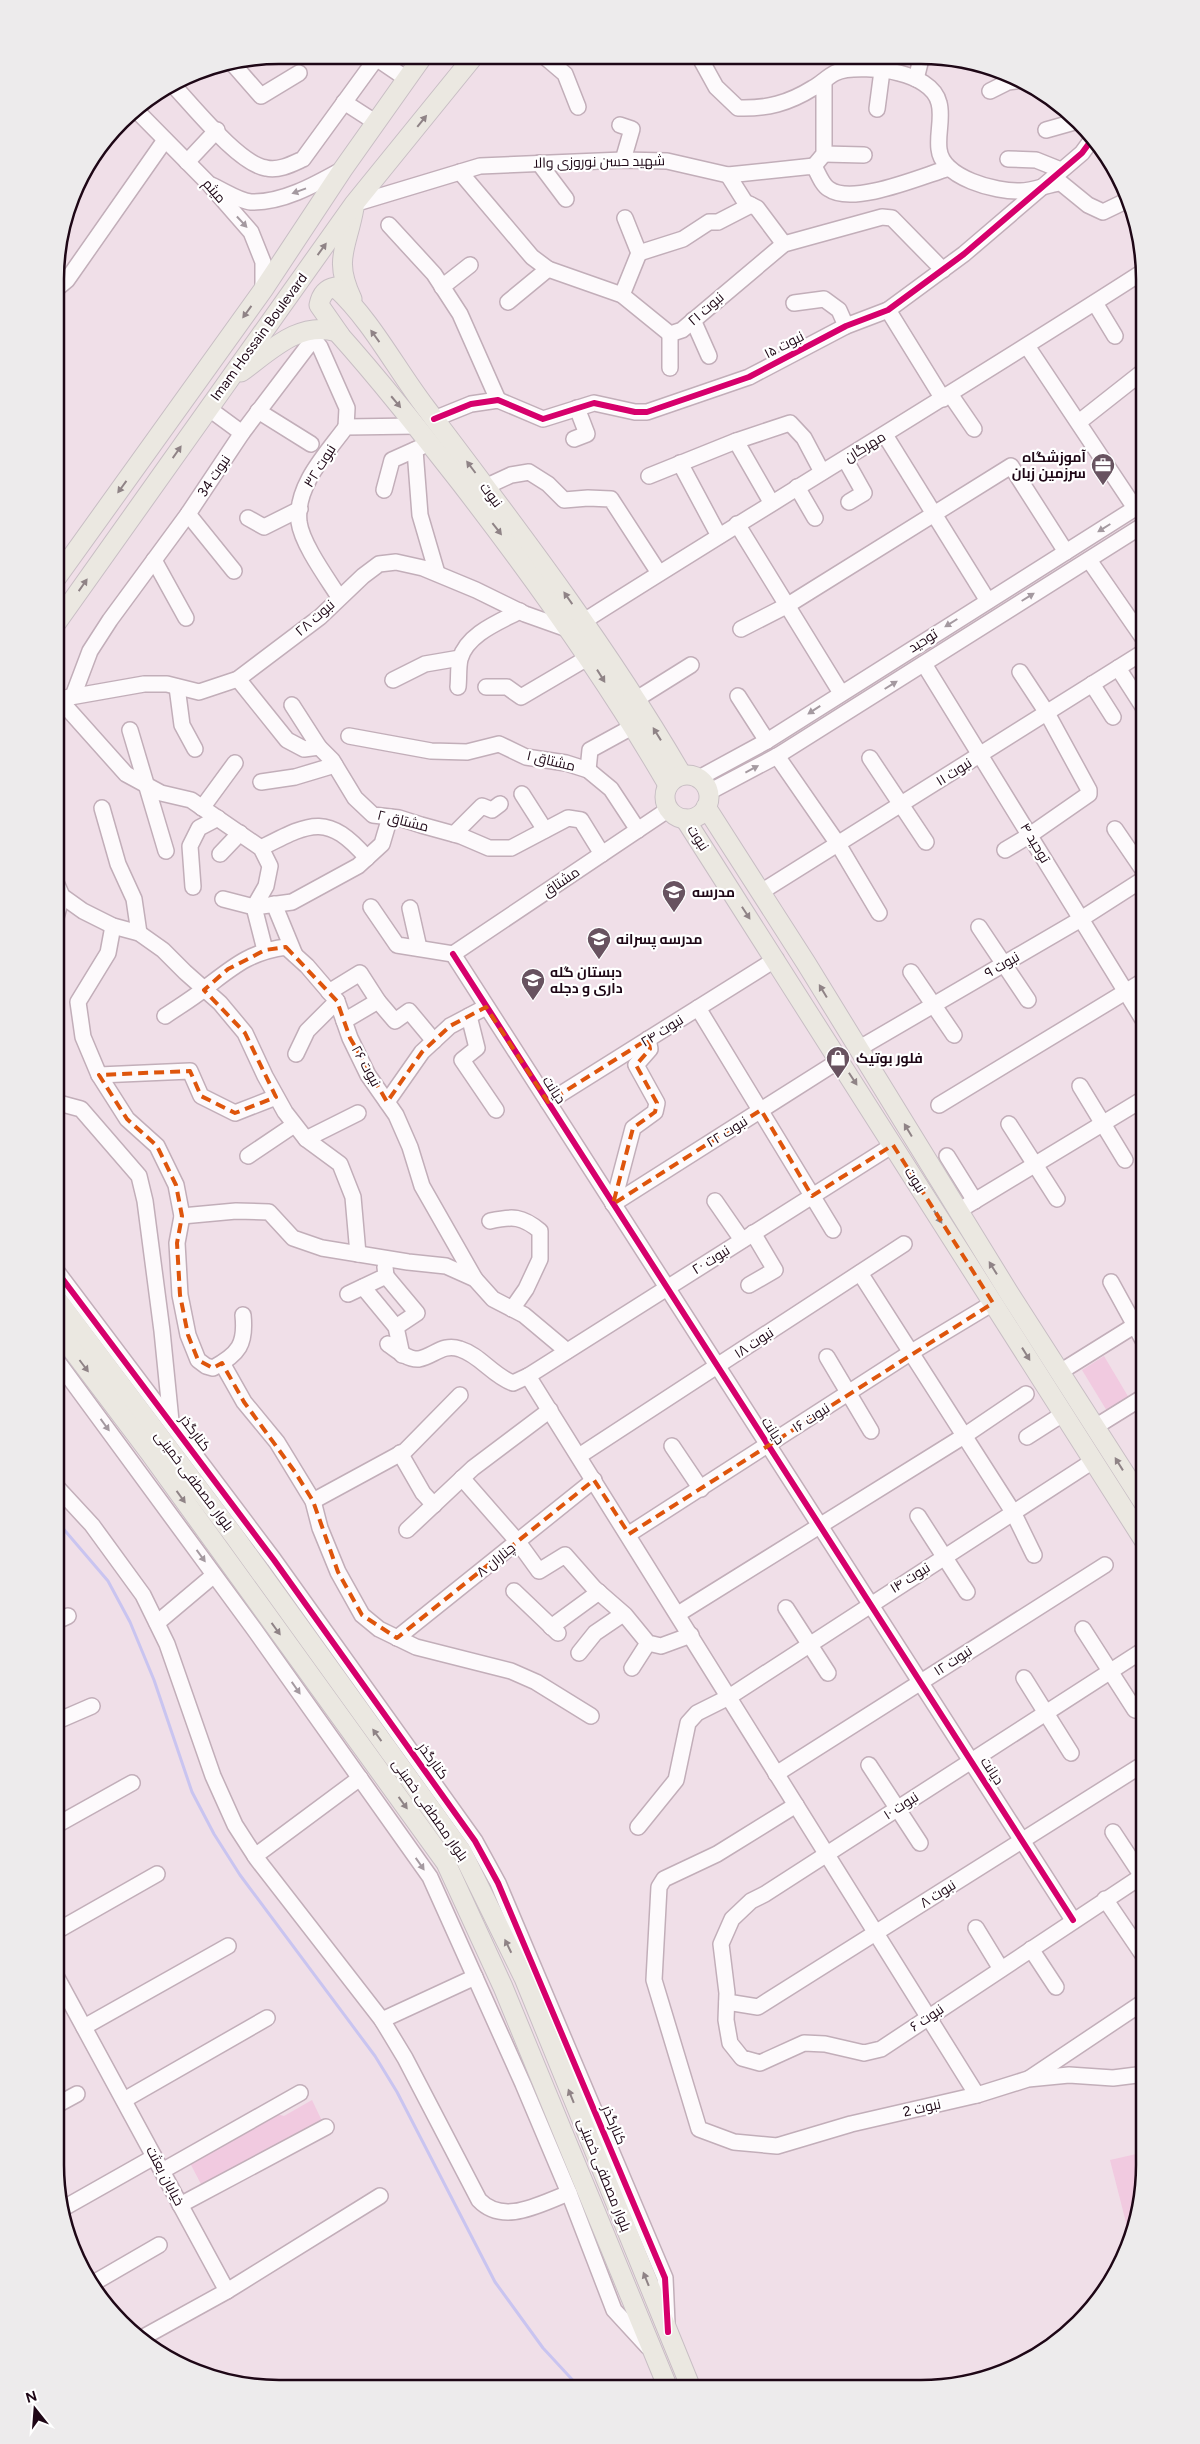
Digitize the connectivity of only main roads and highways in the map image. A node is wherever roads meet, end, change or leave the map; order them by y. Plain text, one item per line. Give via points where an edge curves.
1 (417, 64) edge
2 (468, 64) edge
3 (354, 204) junction
4 (362, 318) junction
5 (342, 338) junction
6 (225, 383) junction
7 (64, 567) edge
8 (64, 612) edge
9 (577, 626) junction
10 (685, 781) junction
11 (685, 818) junction
12 (858, 1049) junction
13 (840, 1060) junction
14 (1001, 1298) junction
15 (64, 1309) edge
16 (64, 1339) edge
17 (1136, 1491) edge
18 (1136, 1528) edge
19 (665, 2380) edge
20 (688, 2380) edge

1 -> 7 main road, Imam Hossain Boulevard via 263,290
3 -> 2 main road, Imam Hossain Boulevard
3 - 4 main road via 341,268
6 -> 3 main road, Imam Hossain Boulevard
4 - 5 main road, نبوت via 335,287 328,288 319,305
9 -> 4 main road, نبوت via 485,487
5 - 6 main road via 337,332 325,328 302,332 273,346
5 -> 9 main road, نبوت via 416,426 422,446
8 -> 6 main road, Imam Hossain Boulevard
10 -> 9 main road, نبوت via 635,700
9 -> 10 main road, نبوت via 589,657 632,727
10 - 11 main road via 699,815
10 - 11 main road via 665,793 668,809
12 -> 10 main road, نبوت via 761,892
11 -> 13 main road, نبوت
12 - 13 main road
14 -> 12 main road, نبوت via 958,1211
13 -> 14 main road, نبوت via 893,1144
17 -> 14 main road, نبوت via 1060,1372
14 -> 18 main road, نبوت via 1063,1414
20 -> 15 main road, بلوار مصطفی خمینی via 524,1978 462,1852 236,1537
16 -> 19 main road, بلوار مصطفی خمینی via 446,1863 503,1987

